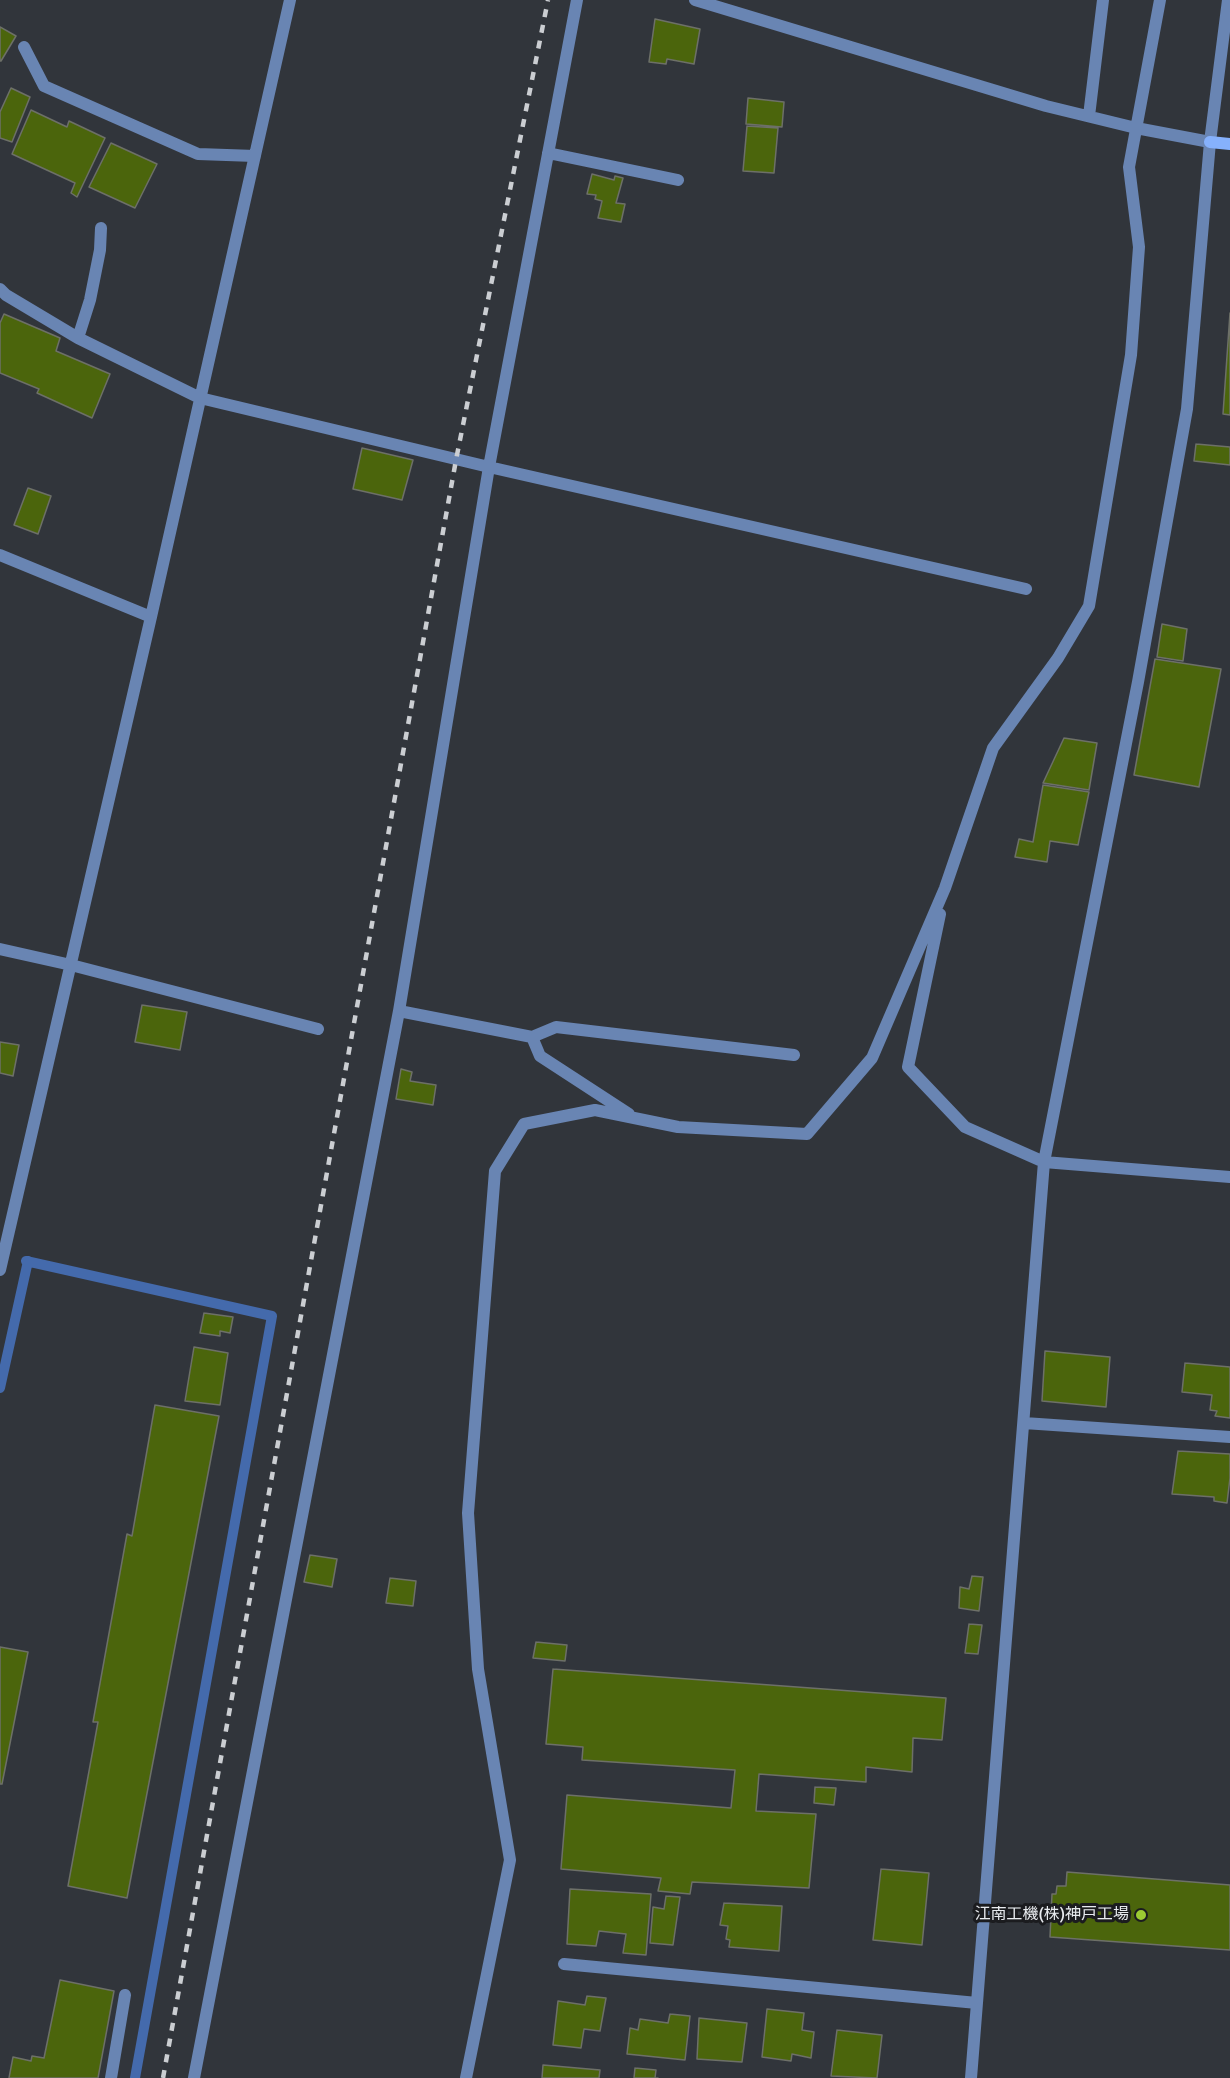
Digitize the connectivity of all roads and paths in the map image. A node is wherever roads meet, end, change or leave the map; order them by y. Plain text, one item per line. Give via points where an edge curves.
1 (290, 0) edge
2 (577, 0) edge
3 (694, 0) edge
4 (1103, 0) edge
5 (1160, 0) edge
6 (1228, 0) edge
7 (24, 47) dead end
8 (1089, 116) junction
9 (1136, 128) junction
10 (1210, 142) junction
11 (1230, 144) edge
12 (548, 153) junction
13 (255, 156) junction
14 (678, 180) dead end
15 (101, 228) dead end
16 (3, 292) edge
17 (0, 308) edge
18 (78, 338) junction
19 (200, 398) junction
20 (489, 467) junction
21 (0, 555) edge
22 (1026, 589) dead end
23 (151, 617) junction
24 (945, 888) junction
25 (0, 950) edge
26 (71, 965) junction
27 (399, 1011) junction
28 (318, 1029) dead end
29 (532, 1037) junction
30 (794, 1055) dead end
31 (635, 1118) junction
32 (1044, 1162) junction
33 (1230, 1176) edge
34 (0, 1270) edge
35 (1024, 1423) junction
36 (1230, 1437) edge
37 (564, 1964) dead end
38 (125, 1995) dead end
39 (977, 2003) junction
40 (111, 2078) edge
41 (194, 2078) edge
42 (466, 2078) edge
43 (971, 2078) edge

1 - 13 street
2 - 12 street
3 - 8 street
4 - 8 street
5 - 9 street
6 - 10 street
7 - 13 street via 44,86 198,154
8 - 9 street
9 - 10 street
9 - 24 street via 1129,167 1139,247 1131,355 1089,606 1058,658 993,748
10 - 11 street
10 - 32 street via 1187,409
12 - 14 street
12 - 20 street
13 - 19 street
15 - 18 street via 94,280
16 - 17 street
16 - 18 street
18 - 19 street
19 - 20 street
19 - 23 street
20 - 22 street
20 - 27 street
21 - 23 street
23 - 26 street
24 - 31 street via 872,1058 807,1134 678,1127
24 - 32 street via 908,1067 965,1127
25 - 26 street
26 - 28 street
26 - 34 street
27 - 29 street
27 - 41 street
29 - 30 street via 556,1027
29 - 31 street via 540,1056
31 - 42 street via 596,1110 524,1124 495,1171 468,1513 478,1669 510,1860
32 - 33 street
32 - 35 street
35 - 36 street
35 - 39 street
37 - 39 street
38 - 40 street
39 - 43 street

